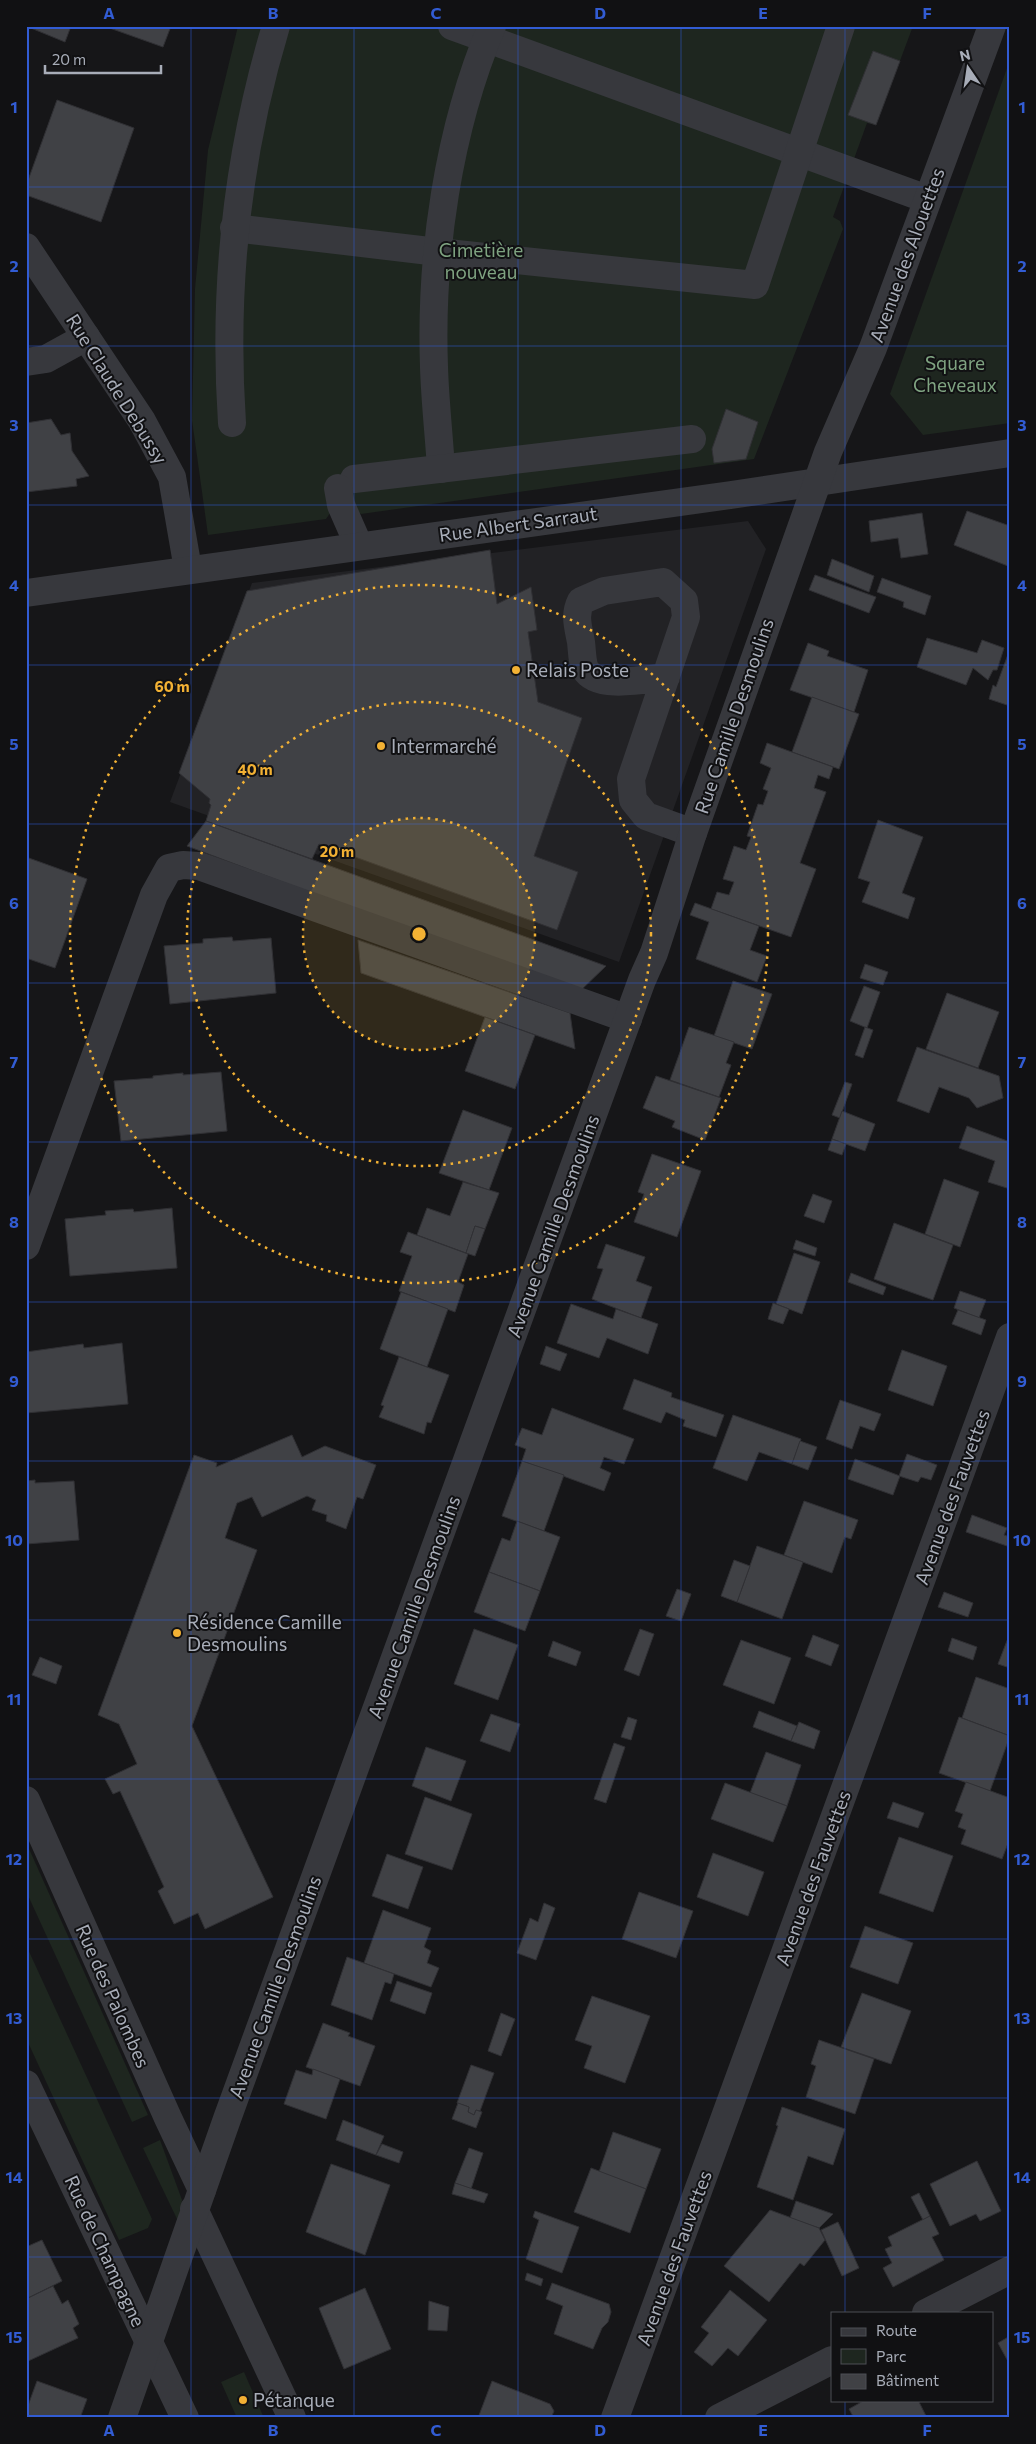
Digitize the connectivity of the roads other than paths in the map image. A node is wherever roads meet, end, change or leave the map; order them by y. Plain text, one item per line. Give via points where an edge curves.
1 (276, 26) edge
2 (452, 26) edge
3 (841, 26) edge
4 (992, 26) edge
5 (490, 33) edge
6 (799, 153) junction
7 (927, 199) junction
8 (234, 228) junction
9 (26, 247) edge
10 (438, 252) junction
11 (86, 337) junction
12 (26, 362) edge
13 (232, 423) dead end
14 (692, 439) dead end
15 (1010, 453) edge
16 (441, 469) junction
17 (817, 481) junction
18 (359, 546) junction
19 (188, 570) junction
20 (26, 593) edge
21 (666, 677) junction
22 (693, 833) junction
23 (654, 953) joint
24 (628, 1019) junction
25 (26, 1246) edge
26 (1010, 1338) edge
27 (26, 1800) edge
28 (26, 2084) edge
29 (198, 2200) junction
30 (1010, 2270) edge
31 (928, 2312) edge
32 (149, 2344) junction
33 (831, 2361) edge
34 (122, 2418) edge
35 (185, 2418) edge
36 (292, 2418) edge
37 (615, 2418) edge
38 (719, 2418) edge

1 - 8 street via 239,186
2 - 5 street
3 - 6 street
4 - 7 street, Avenue des Alouettes
5 - 6 street
5 - 10 street via 453,157 443,204
6 - 7 street
6 - 10 street via 754,285
7 - 17 street, Avenue des Alouettes via 873,348
8 - 10 street
8 - 13 street via 229,342
9 - 11 street, Rue Claude Debussy
10 - 16 street via 434,366
11 - 12 street via 46,359
11 - 19 street, Rue Claude Debussy via 142,421 172,477
14 - 16 street
15 - 17 street, Rue Albert Sarraut
16 - 18 street via 346,483 341,505
17 - 18 street, Rue Albert Sarraut
17 - 22 street, Rue Camille Desmoulins
18 - 19 street, Rue Albert Sarraut
19 - 20 street, Rue Albert Sarraut
21 - 21 street via 686,617 684,601 663,582 604,591 581,601 576,611 585,668 591,675 598,680 612,682
21 - 22 street via 632,779 633,800 646,816
22 - 23 street, Rue Camille Desmoulins
23 - 24 street, Avenue Camille Desmoulins
24 - 25 street via 199,866 169,868 154,895
24 - 29 street, Avenue Camille Desmoulins
26 - 37 street, Avenue des Fauvettes
27 - 29 street, Rue des Palombes via 164,2109
28 - 32 street, Rue de Champagne
29 - 32 street, Avenue Camille Desmoulins
29 - 36 street, Rue des Palombes
30 - 31 street
32 - 34 street, Avenue Camille Desmoulins
32 - 35 street, Rue de Champagne
33 - 38 street

